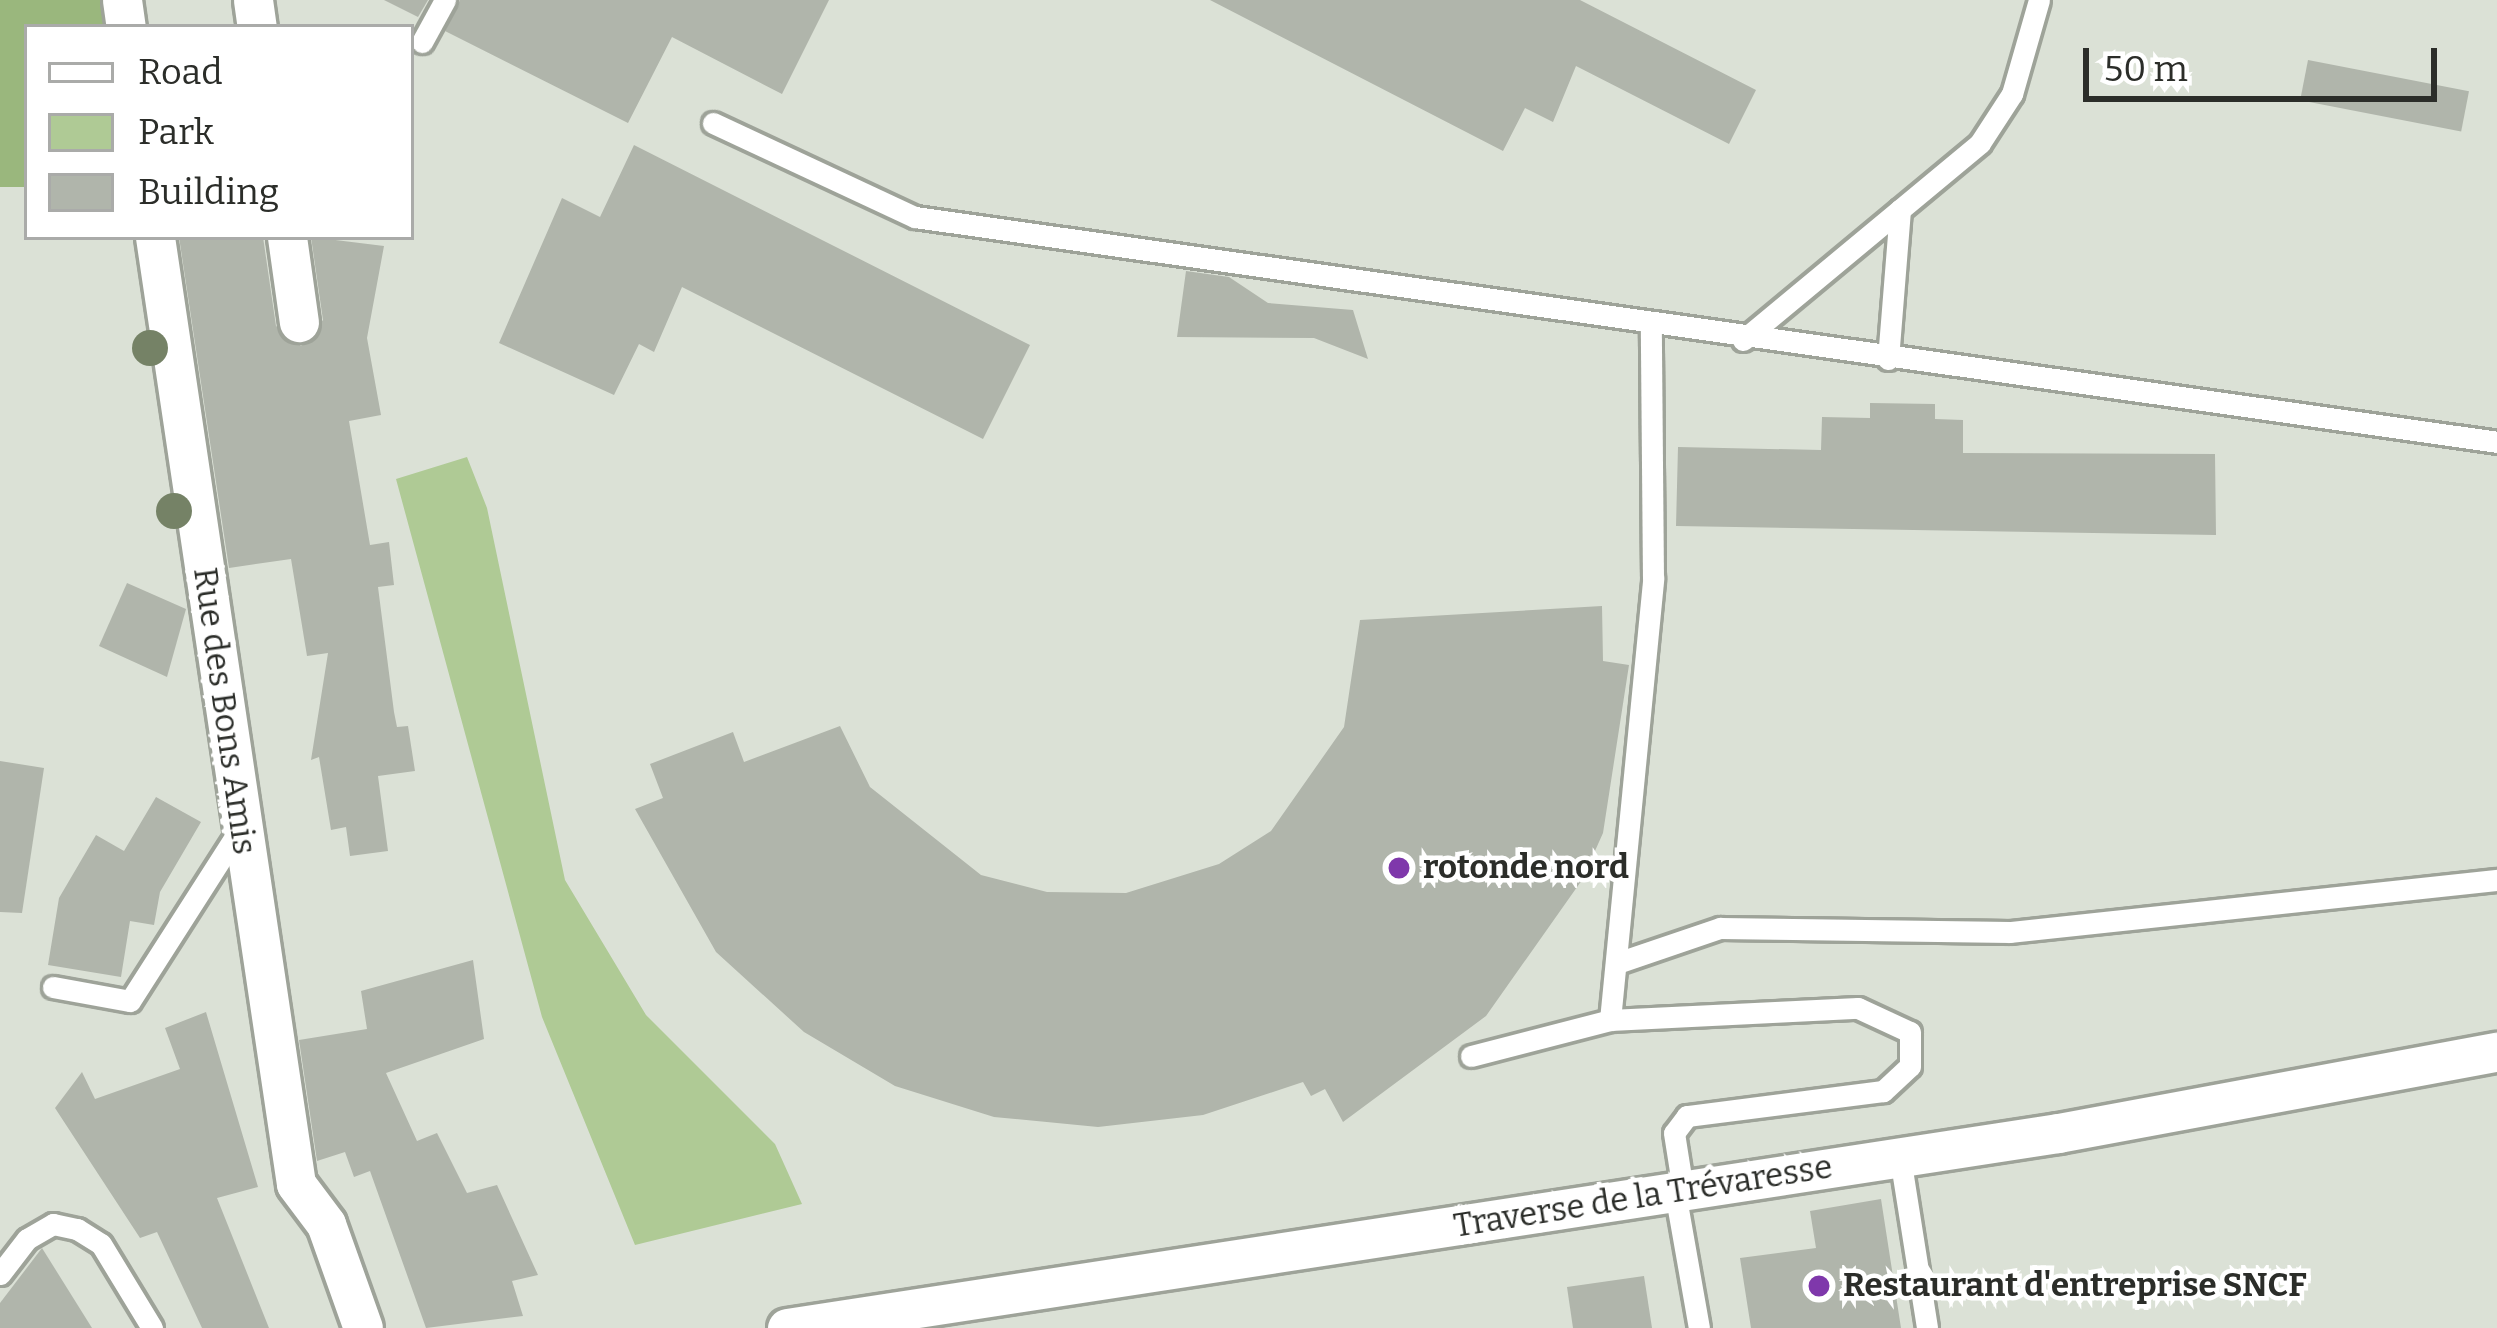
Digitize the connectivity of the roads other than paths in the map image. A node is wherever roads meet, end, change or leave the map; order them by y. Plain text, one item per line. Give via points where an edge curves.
1 (445, 0) edge
2 (2038, 0) edge
3 (422, 42) dead end
4 (713, 123) dead end
5 (1900, 209) junction
6 (155, 240) edge
7 (287, 240) edge
8 (299, 322) dead end
9 (1651, 329) junction
10 (1743, 340) junction
11 (1888, 359) junction
12 (2497, 442) edge
13 (240, 828) junction
14 (2497, 880) edge
15 (1618, 963) junction
16 (53, 987) dead end
17 (1610, 1020) junction
18 (2497, 1052) edge
19 (1472, 1056) dead end
20 (1900, 1157) junction
21 (1679, 1191) junction
22 (0, 1274) edge
23 (950, 1316) edge
24 (152, 1328) edge
25 (363, 1328) edge
26 (787, 1328) edge
27 (1699, 1328) edge
28 (1927, 1328) edge

1 - 3 lane
2 - 5 lane via 1996,125
4 - 9 lane via 914,218
5 - 10 lane
5 - 11 lane
6 - 13 street, Rue des Bons Amis
7 - 8 street
9 - 10 lane
9 - 15 lane via 1653,578
10 - 11 lane
11 - 12 lane
13 - 16 lane via 130,1000
13 - 25 street, Rue des Bons Amis via 296,1184 326,1224
14 - 15 lane via 2010,932 1720,928
15 - 17 lane
17 - 19 lane
17 - 21 lane via 1858,1008 1910,1031 1910,1066 1883,1091 1687,1116 1674,1133
18 - 20 street, Traverse de la Trévaresse
20 - 21 street, Traverse de la Trévaresse
20 - 28 lane
21 - 23 street, Traverse de la Trévaresse
21 - 27 lane
22 - 24 lane via 27,1239 53,1225 77,1229 101,1244
23 - 26 street, Traverse de la Trévaresse

